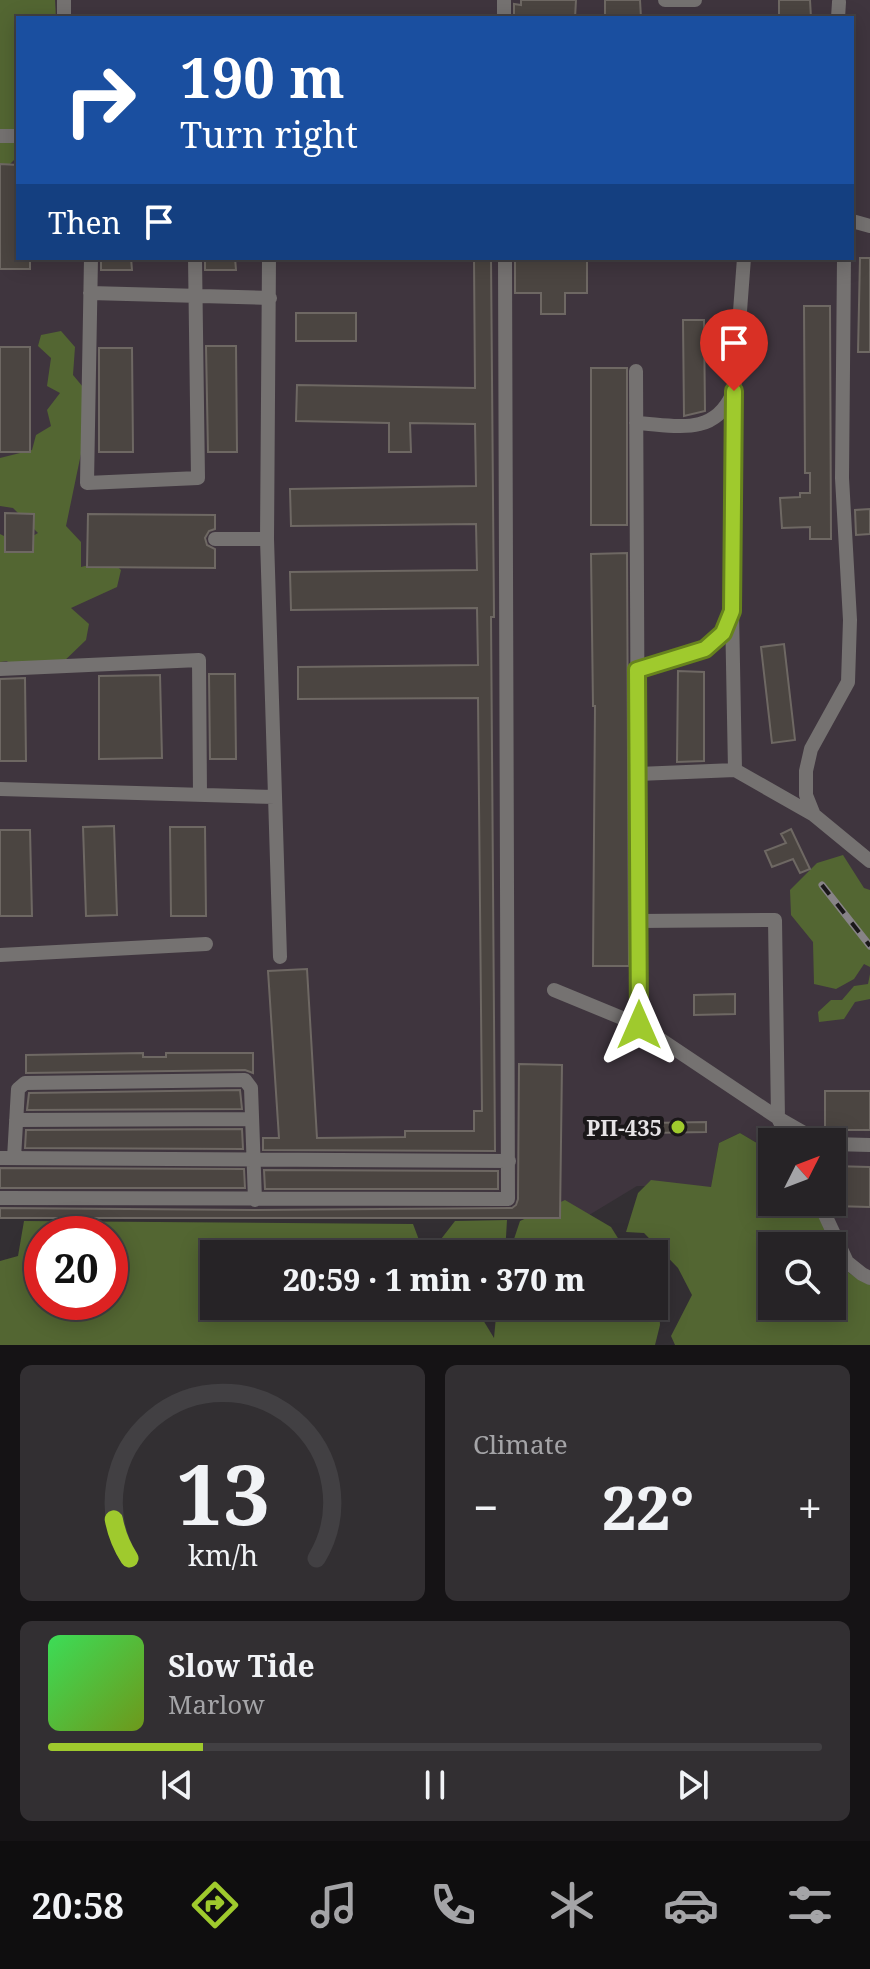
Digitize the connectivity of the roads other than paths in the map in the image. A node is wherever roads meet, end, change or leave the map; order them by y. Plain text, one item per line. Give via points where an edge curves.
1 (665, 0) edge
2 (695, 0) edge
3 (839, 2) dead end
4 (838, 16) edge
5 (91, 260) edge
6 (195, 260) edge
7 (269, 260) edge
8 (505, 260) edge
9 (744, 260) edge
10 (844, 260) edge
11 (90, 293) junction
12 (195, 294) junction
13 (270, 298) junction
14 (636, 371) dead end
15 (734, 391) junction
16 (636, 423) junction
17 (215, 539) dead end
18 (267, 539) junction
19 (732, 611) junction
20 (0, 669) edge
21 (637, 670) junction
22 (735, 770) junction
23 (638, 774) junction
24 (0, 789) edge
25 (200, 795) junction
26 (275, 797) junction
27 (814, 815) junction
28 (870, 861) edge
29 (638, 921) junction
30 (206, 944) dead end
31 (0, 955) edge
32 (280, 957) dead end
33 (554, 990) dead end
34 (639, 1025) junction
35 (778, 1118) junction
36 (252, 1119) junction
37 (16, 1120) junction
38 (783, 1128) edge
39 (796, 1128) edge
40 (846, 1144) edge
41 (870, 1145) edge
42 (7, 1158) edge
43 (253, 1160) junction
44 (509, 1161) junction
45 (0, 1198) edge
46 (255, 1200) junction
47 (826, 1216) edge
48 (870, 1278) edge

1 - 2 street
3 - 4 street
5 - 11 street
6 - 12 street
7 - 13 street
8 - 44 street
9 - 15 street
10 - 27 street via 842,478 848,682 811,749 806,795
11 - 12 street
11 - 12 street via 87,483 198,478
12 - 13 street
13 - 18 street
14 - 16 street
15 - 16 street via 725,409 698,425
15 - 19 street
16 - 21 street
17 - 18 street
18 - 26 street
19 - 21 street via 723,633 705,649
19 - 22 street
20 - 25 street via 199,660
21 - 23 street
22 - 23 street
22 - 27 street
23 - 29 street
24 - 25 street
25 - 26 street
26 - 32 street
27 - 28 street
29 - 34 street
29 - 35 street via 775,920
30 - 31 street
33 - 34 street
34 - 35 street
35 - 38 street
35 - 39 street
36 - 37 street
36 - 37 street via 251,1088 245,1080 25,1083 18,1089
36 - 43 street
37 - 42 street
40 - 41 street
42 - 43 street
43 - 44 street
43 - 46 street
44 - 46 street via 508,1199
45 - 46 street
47 - 48 street via 847,1262

